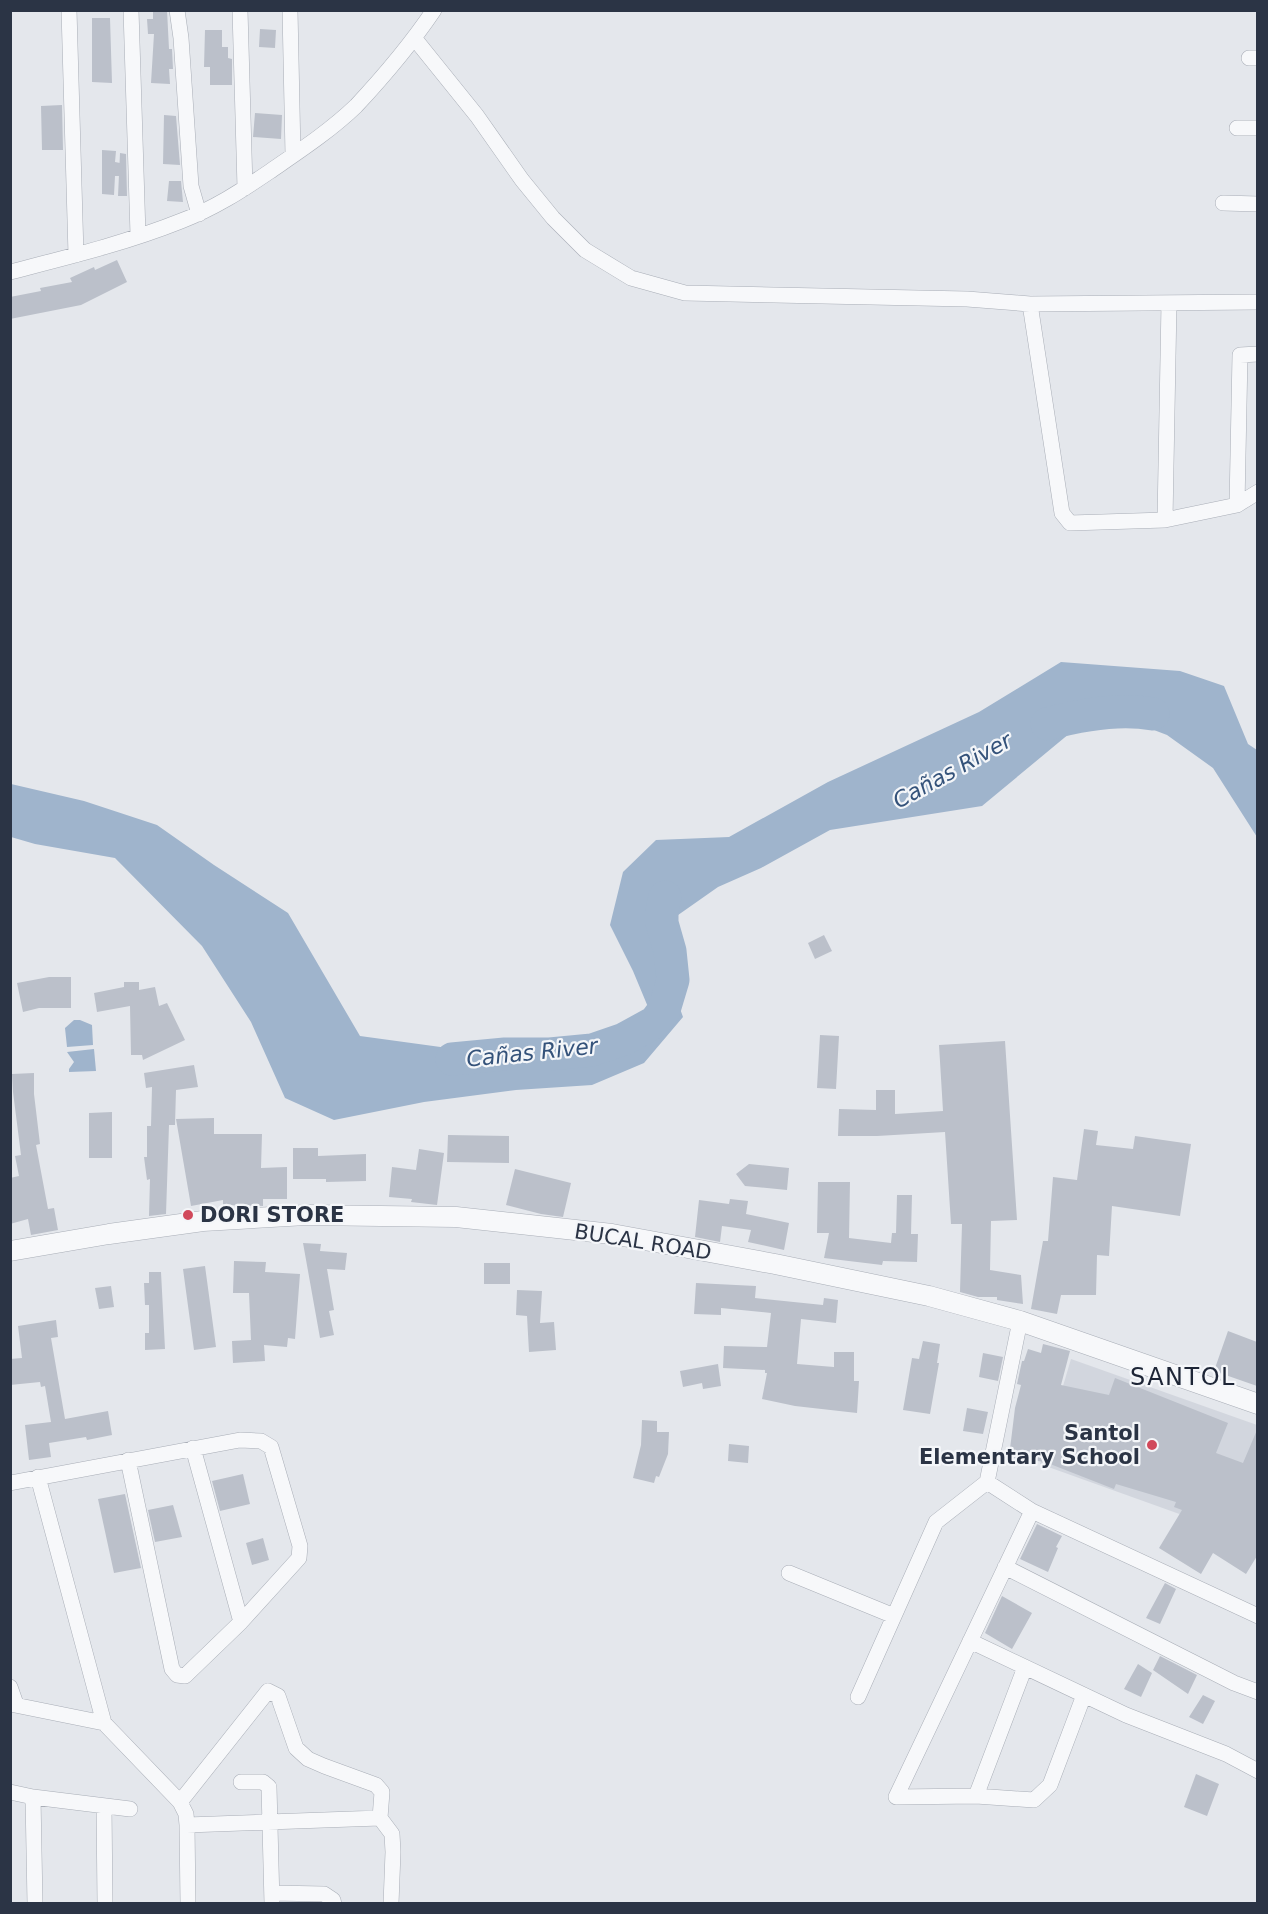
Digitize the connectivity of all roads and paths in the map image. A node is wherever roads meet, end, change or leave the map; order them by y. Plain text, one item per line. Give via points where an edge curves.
1 (69, 10) edge
2 (131, 10) edge
3 (177, 10) edge
4 (240, 10) edge
5 (290, 10) edge
6 (434, 10) edge
7 (415, 39) junction
8 (1237, 128) dead end
9 (1257, 128) edge
10 (293, 155) junction
11 (245, 188) junction
12 (1223, 203) dead end
13 (1257, 204) edge
14 (199, 214) junction
15 (138, 235) junction
16 (76, 255) junction
17 (10, 272) edge
18 (1257, 302) edge
19 (1169, 303) junction
20 (1030, 304) junction
21 (1257, 354) edge
22 (1257, 492) edge
23 (1237, 505) junction
24 (1165, 520) junction
25 (10, 1251) edge
26 (1020, 1321) junction
27 (1257, 1404) edge
28 (193, 1448) junction
29 (128, 1461) junction
30 (38, 1477) junction
31 (987, 1482) junction
32 (10, 1483) edge
33 (1032, 1511) junction
34 (1005, 1567) junction
35 (789, 1573) dead end
36 (894, 1616) junction
37 (1257, 1616) edge
38 (241, 1622) junction
39 (970, 1641) junction
40 (1025, 1667) junction
41 (10, 1687) edge
42 (1257, 1692) edge
43 (1084, 1695) junction
44 (858, 1697) dead end
45 (13, 1704) edge
46 (104, 1723) junction
47 (1257, 1771) edge
48 (241, 1782) dead end
49 (10, 1792) edge
50 (976, 1796) junction
51 (33, 1797) junction
52 (180, 1802) junction
53 (104, 1806) junction
54 (130, 1809) dead end
55 (380, 1818) junction
56 (271, 1822) junction
57 (187, 1825) junction
58 (272, 1898) edge
59 (35, 1904) edge
60 (105, 1904) edge
61 (188, 1904) edge
62 (334, 1904) edge
63 (391, 1904) edge

1 - 16 street
2 - 15 street
3 - 14 street via 190,186
4 - 11 street
5 - 10 street
6 - 7 street
7 - 10 street via 355,106
7 - 20 street via 553,218 585,250 631,278 685,293
8 - 9 street
10 - 11 street
11 - 14 street
12 - 13 street
14 - 15 street
15 - 16 street
16 - 17 street
18 - 19 street
19 - 20 street
19 - 24 street
20 - 24 street via 1062,513 1070,523
21 - 23 street via 1240,354
22 - 23 street
23 - 24 street
25 - 26 street, BUCAL ROAD via 203,1221 306,1215 456,1217 612,1234 929,1296
26 - 27 street, BUCAL ROAD
26 - 31 street
28 - 29 street
28 - 38 street
28 - 38 street via 240,1440 261,1441 271,1447 300,1546 299,1558
29 - 30 street
29 - 38 street via 172,1669 185,1676
30 - 32 street
30 - 46 street
31 - 33 street
31 - 36 street via 936,1522
33 - 34 street
33 - 37 street
34 - 39 street
34 - 42 street
35 - 36 street
36 - 44 street
39 - 40 street
39 - 50 street via 896,1797
40 - 43 street
40 - 50 street
41 - 45 street
43 - 47 street via 1226,1754
43 - 50 street via 1050,1785 1034,1800
45 - 46 street
46 - 52 street
48 - 56 street via 263,1782 269,1787
49 - 51 street
51 - 53 street
51 - 59 street
52 - 55 street via 268,1691 278,1696 296,1748 308,1759 376,1785 382,1792
52 - 57 street
53 - 54 street
53 - 60 street
55 - 56 street
55 - 63 street via 392,1834
56 - 57 street
56 - 58 street
57 - 61 street
58 - 62 street via 324,1894

